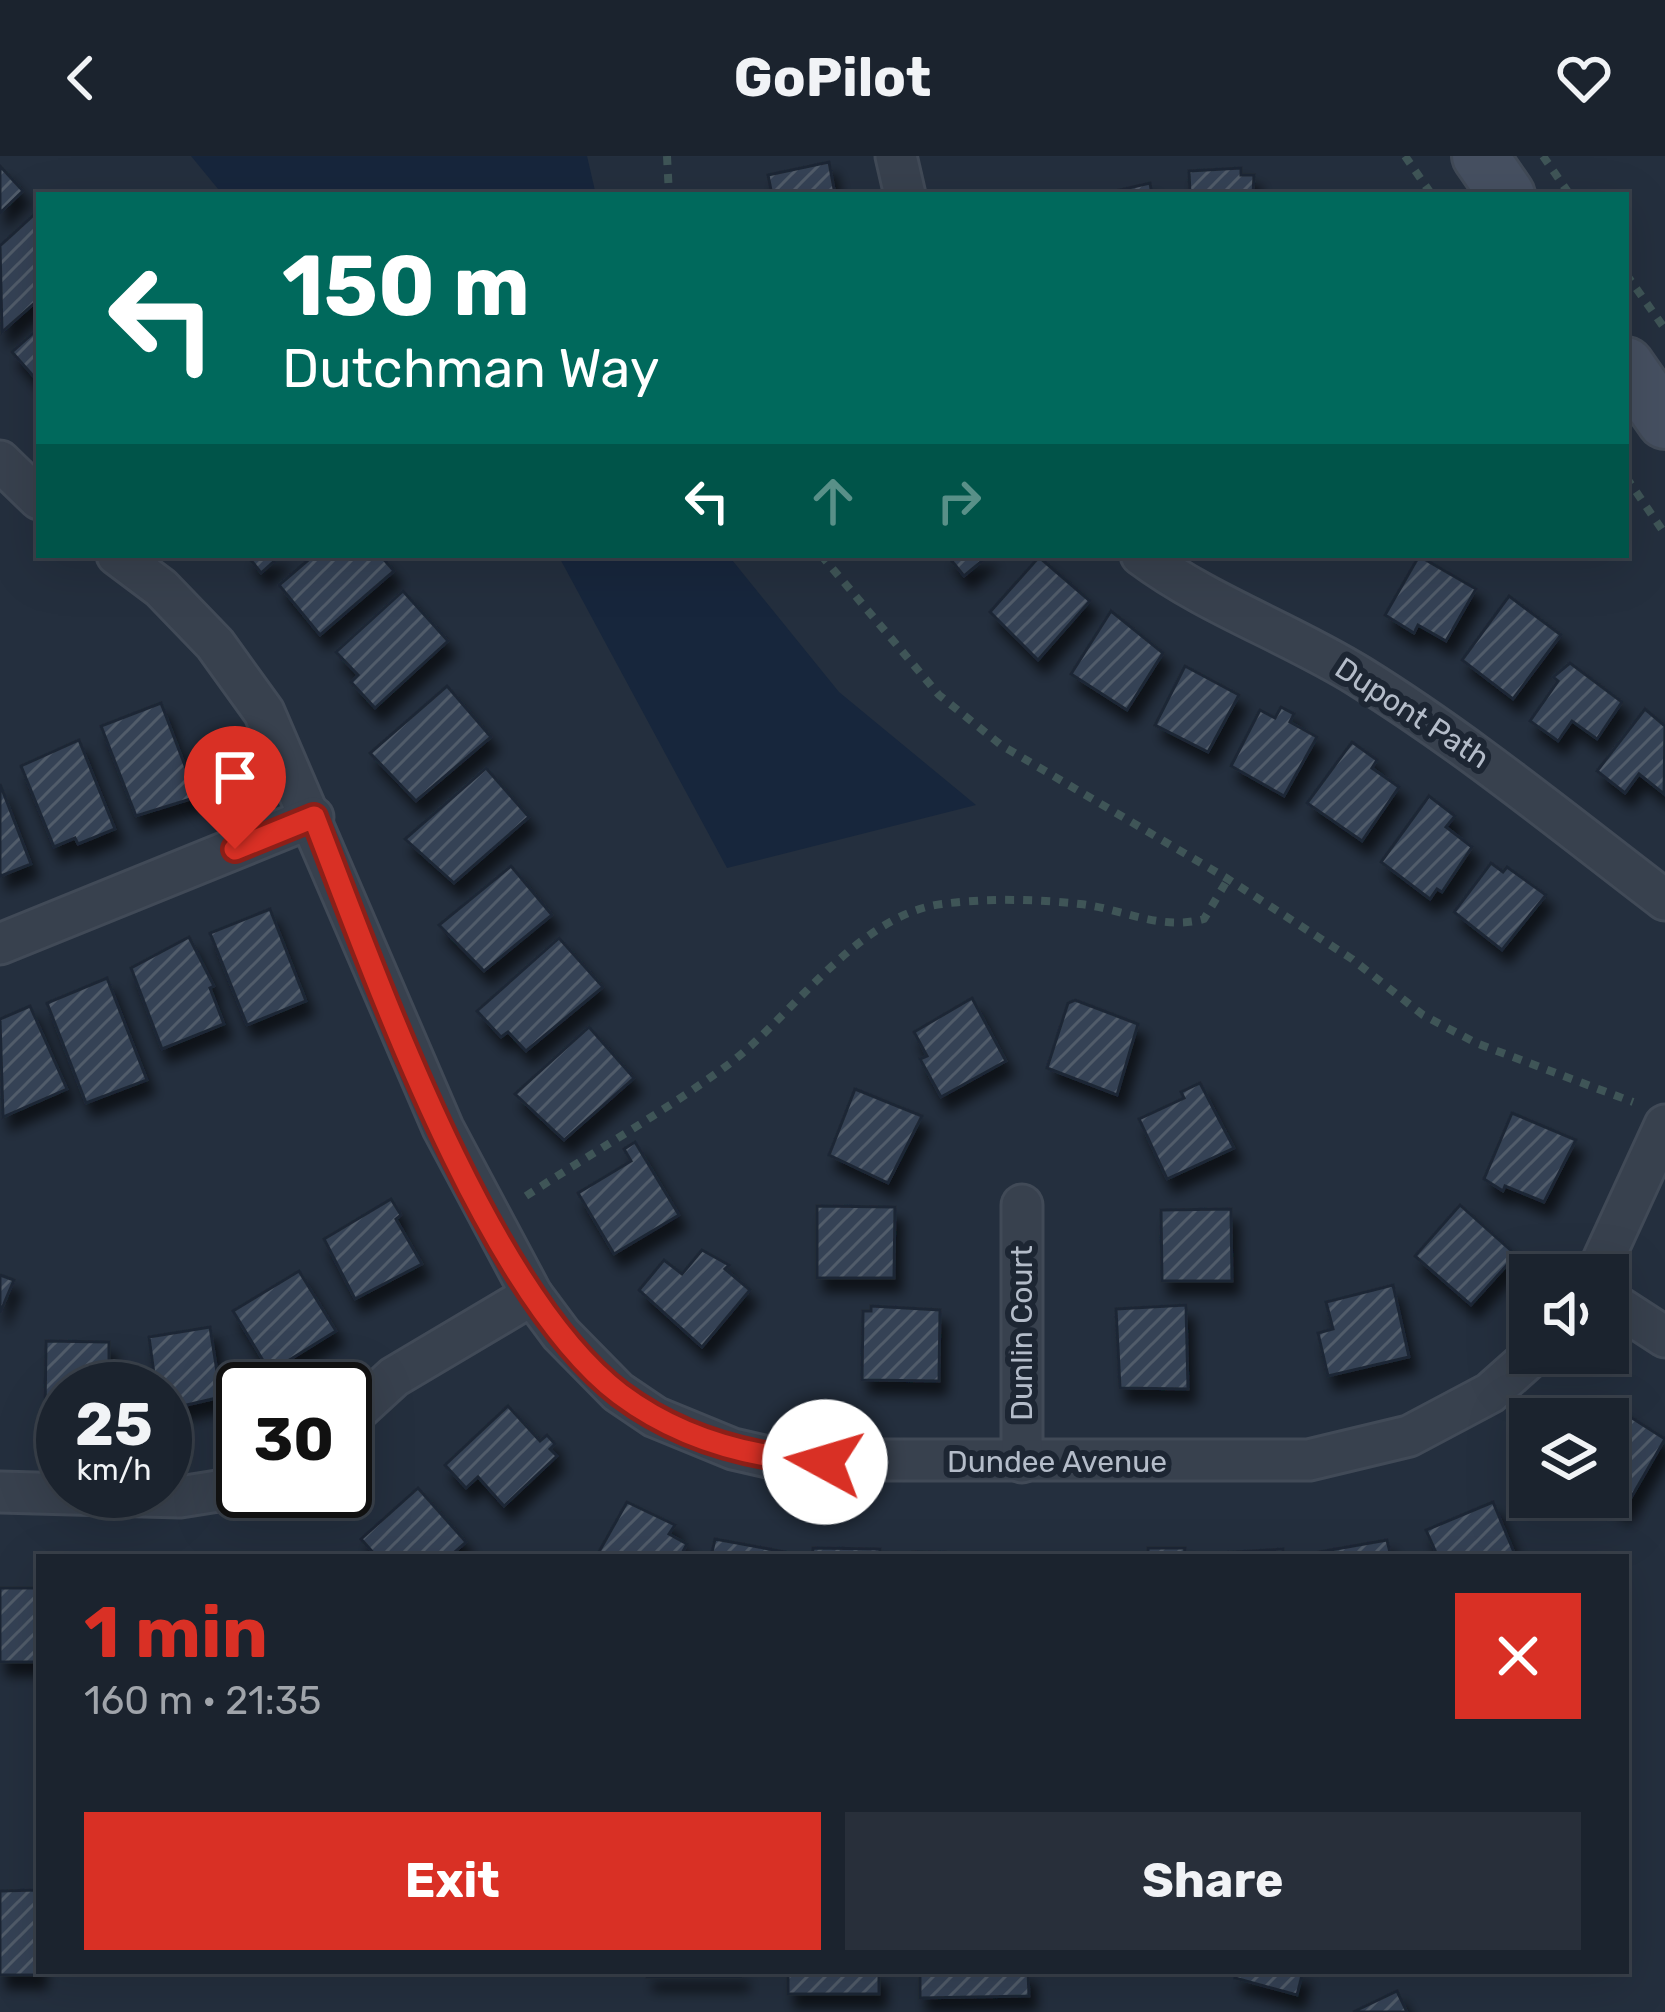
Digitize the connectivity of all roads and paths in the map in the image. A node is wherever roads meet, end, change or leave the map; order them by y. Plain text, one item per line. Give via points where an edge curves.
1 (667, 156) edge
2 (896, 156) edge
3 (1405, 156) edge
4 (1480, 156) edge
5 (1543, 156) edge
6 (669, 192) edge
7 (904, 192) edge
8 (1430, 192) edge
9 (1505, 192) edge
10 (1568, 192) edge
11 (1629, 278) edge
12 (1665, 329) edge
13 (1629, 369) edge
14 (1665, 421) edge
15 (0, 461) edge
16 (1629, 481) edge
17 (36, 496) edge
18 (1665, 534) edge
19 (121, 558) edge
20 (824, 558) edge
21 (1145, 558) edge
22 (314, 817) junction
23 (1228, 879) junction
24 (1665, 900) edge
25 (0, 944) edge
26 (1649, 1114) edge
27 (526, 1196) dead end
28 (1022, 1204) dead end
29 (1603, 1254) edge
30 (532, 1295) junction
31 (1629, 1314) edge
32 (1665, 1337) edge
33 (1511, 1374) edge
34 (372, 1397) edge
35 (1022, 1462) junction
36 (216, 1491) edge
37 (0, 1492) edge

1 - 6 path
2 - 7 street
3 - 8 path
4 - 9 street
5 - 10 path
11 - 12 path
13 - 14 street
15 - 17 street
16 - 18 path
19 - 22 street, Dundee Avenue via 215,644 265,712
20 - 23 path via 939,695 1000,745
21 - 24 street, Dupont Path via 1456,738
22 - 25 street
22 - 30 street, Dundee Avenue via 443,1128
23 - 26 path via 1423,1015
23 - 27 path via 1204,919 1177,926 1082,904 937,904 838,960 723,1068
26 - 29 street
28 - 35 street, Dunlin Court
30 - 34 street
30 - 35 street, Dundee Avenue via 618,1392 690,1435 782,1460
31 - 32 street
33 - 35 street, Dundee Avenue via 1449,1417 1360,1451 1269,1462
36 - 37 street

